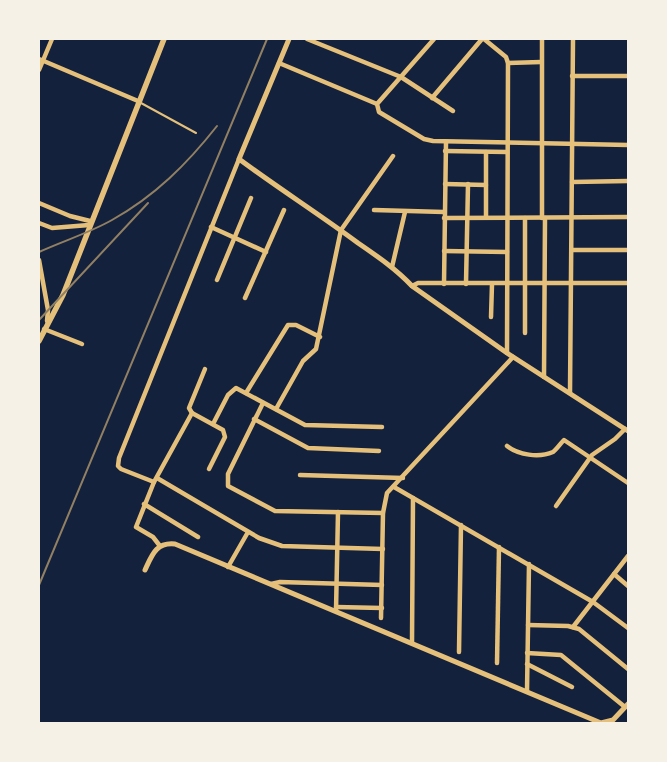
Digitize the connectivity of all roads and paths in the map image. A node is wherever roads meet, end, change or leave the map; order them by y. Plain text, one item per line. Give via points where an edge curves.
1 (52, 39) edge
2 (164, 39) edge
3 (289, 39) edge
4 (307, 39) edge
5 (324, 39) edge
6 (434, 39) edge
7 (483, 39) edge
8 (542, 39) edge
9 (572, 39) edge
10 (322, 44) junction
11 (41, 60) edge
12 (541, 62) junction
13 (279, 63) junction
14 (508, 63) junction
15 (39, 70) edge
16 (572, 76) junction
17 (628, 76) edge
18 (401, 77) junction
19 (432, 98) junction
20 (138, 100) junction
21 (377, 104) junction
22 (453, 111) dead end
23 (196, 133) dead end
24 (446, 142) junction
25 (508, 144) junction
26 (541, 144) junction
27 (572, 145) junction
28 (628, 145) edge
29 (445, 152) junction
30 (486, 152) junction
31 (507, 152) junction
32 (394, 156) dead end
33 (239, 159) junction
34 (628, 181) edge
35 (572, 182) junction
36 (445, 184) junction
37 (468, 184) junction
38 (486, 185) junction
39 (251, 198) dead end
40 (39, 203) edge
41 (284, 210) dead end
42 (374, 210) dead end
43 (405, 212) junction
44 (444, 215) junction
45 (572, 217) junction
46 (628, 217) edge
47 (467, 218) junction
48 (486, 218) junction
49 (507, 218) junction
50 (525, 218) junction
51 (543, 218) junction
52 (39, 223) edge
53 (90, 223) junction
54 (211, 227) junction
55 (341, 230) junction
56 (235, 238) junction
57 (572, 250) junction
58 (628, 250) edge
59 (444, 251) junction
60 (466, 251) junction
61 (266, 252) junction
62 (507, 252) junction
63 (39, 260) edge
64 (392, 268) junction
65 (218, 280) dead end
66 (628, 283) edge
67 (444, 284) junction
68 (466, 284) junction
69 (492, 284) junction
70 (507, 284) junction
71 (525, 284) junction
72 (545, 284) junction
73 (571, 284) junction
74 (412, 286) junction
75 (245, 298) dead end
76 (491, 317) dead end
77 (47, 321) junction
78 (44, 329) junction
79 (525, 333) dead end
80 (320, 337) junction
81 (39, 341) edge
82 (82, 344) dead end
83 (507, 354) junction
84 (513, 357) junction
85 (205, 370) dead end
86 (544, 377) junction
87 (246, 393) junction
88 (570, 393) junction
89 (264, 402) junction
90 (276, 409) junction
91 (192, 413) junction
92 (254, 420) junction
93 (212, 424) junction
94 (382, 427) dead end
95 (627, 430) edge
96 (507, 446) dead end
97 (379, 451) dead end
98 (590, 457) junction
99 (209, 469) dead end
100 (300, 475) dead end
101 (403, 478) junction
102 (156, 480) junction
103 (628, 483) edge
104 (394, 487) junction
105 (413, 498) junction
106 (144, 504) junction
107 (556, 506) dead end
108 (338, 512) junction
109 (383, 513) junction
110 (461, 526) junction
111 (248, 532) junction
112 (198, 537) dead end
113 (160, 546) junction
114 (499, 547) junction
115 (337, 548) junction
116 (382, 549) junction
117 (628, 556) edge
118 (529, 564) junction
119 (228, 567) junction
120 (145, 570) dead end
121 (614, 574) junction
122 (336, 583) junction
123 (271, 584) junction
124 (382, 585) junction
125 (628, 586) edge
126 (593, 602) junction
127 (382, 608) junction
128 (336, 609) junction
129 (381, 618) dead end
130 (528, 625) junction
131 (574, 627) junction
132 (628, 628) edge
133 (412, 643) junction
134 (459, 652) dead end
135 (527, 653) junction
136 (497, 663) dead end
137 (527, 664) junction
138 (628, 669) edge
139 (572, 687) dead end
140 (527, 691) junction
141 (626, 705) edge

1 - 11 street
2 - 20 main road
3 - 13 street
4 - 10 street
5 - 10 street
6 - 18 street
7 - 14 street via 506,57
7 - 19 street
8 - 12 street
9 - 16 street
10 - 18 street
11 - 15 street
11 - 20 street
12 - 14 street
12 - 26 street
13 - 21 street
13 - 33 street
14 - 25 street
16 - 17 street
16 - 27 street
18 - 19 street
18 - 21 street
19 - 22 street
20 - 23 lane
20 - 53 main road
21 - 24 street via 380,112 424,139
24 - 25 street
24 - 29 street
25 - 26 street
25 - 31 street
26 - 27 street
26 - 51 street
27 - 28 street
27 - 35 street
29 - 30 street
29 - 36 street
30 - 31 street
30 - 38 street
31 - 49 street
32 - 55 street
33 - 54 street
33 - 55 street
34 - 35 street
35 - 45 street
36 - 37 street
36 - 44 street
37 - 38 street
37 - 47 street
38 - 48 street
39 - 56 street
40 - 53 street
41 - 61 street
42 - 43 street
43 - 44 street
43 - 64 street
44 - 47 street
44 - 59 street
45 - 46 street
45 - 51 street
45 - 57 street
47 - 48 street
47 - 60 street
48 - 49 street
49 - 50 street
49 - 62 street
50 - 51 street
50 - 71 street
51 - 72 street
52 - 53 street via 52,228
53 - 77 main road via 63,294
54 - 56 street
54 - 102 street via 118,463 121,469
55 - 64 street
55 - 80 street
56 - 61 street
56 - 65 street
57 - 58 street
57 - 73 street
59 - 60 street
59 - 67 street
60 - 62 street
60 - 68 street
61 - 75 street
62 - 70 street
63 - 77 street
64 - 74 street
66 - 73 street
67 - 68 street
67 - 74 street via 418,283
68 - 69 street
69 - 70 street
69 - 76 street
70 - 71 street
70 - 83 street
71 - 72 street
71 - 79 street
72 - 73 street
72 - 86 street
73 - 88 street
74 - 83 street
77 - 78 main road
78 - 81 main road
78 - 82 street
80 - 87 street via 296,325 288,325
80 - 90 street via 316,350 303,361
83 - 84 street
84 - 86 street
84 - 101 street
85 - 91 street via 190,405
86 - 88 street
87 - 89 street
87 - 93 street via 236,388 232,390
88 - 95 street
89 - 90 street
89 - 92 street
90 - 94 street via 297,422 314,427
91 - 93 street
91 - 102 street
92 - 97 street via 308,448
92 - 108 street via 228,474 228,486 275,511
93 - 99 street via 222,430 225,437
95 - 98 street
96 - 98 street via 514,451 536,455 552,452 564,440
98 - 103 street
98 - 107 street
100 - 101 street
101 - 104 street
102 - 106 street
102 - 111 street
104 - 105 street
104 - 109 street via 387,493
105 - 110 street
105 - 133 street
106 - 112 street
106 - 113 street via 136,527 153,537
108 - 109 street
108 - 115 street
109 - 116 street
110 - 114 street
110 - 134 street
111 - 115 street via 282,546
111 - 119 street
113 - 119 street via 175,544
113 - 120 street
114 - 118 street
114 - 136 street
115 - 116 street
115 - 122 street
116 - 124 street
117 - 121 street
118 - 126 street
118 - 130 street
119 - 123 street
121 - 125 street
121 - 126 street
122 - 123 street
122 - 124 street
122 - 128 street
123 - 128 street
124 - 127 street
126 - 131 street
126 - 132 street
127 - 128 street
127 - 129 street
128 - 133 street
130 - 131 street
130 - 135 street
131 - 138 street
133 - 140 street
135 - 137 street
135 - 141 street via 561,654
137 - 139 street
137 - 140 street
140 - 141 street via 600,723 613,720

